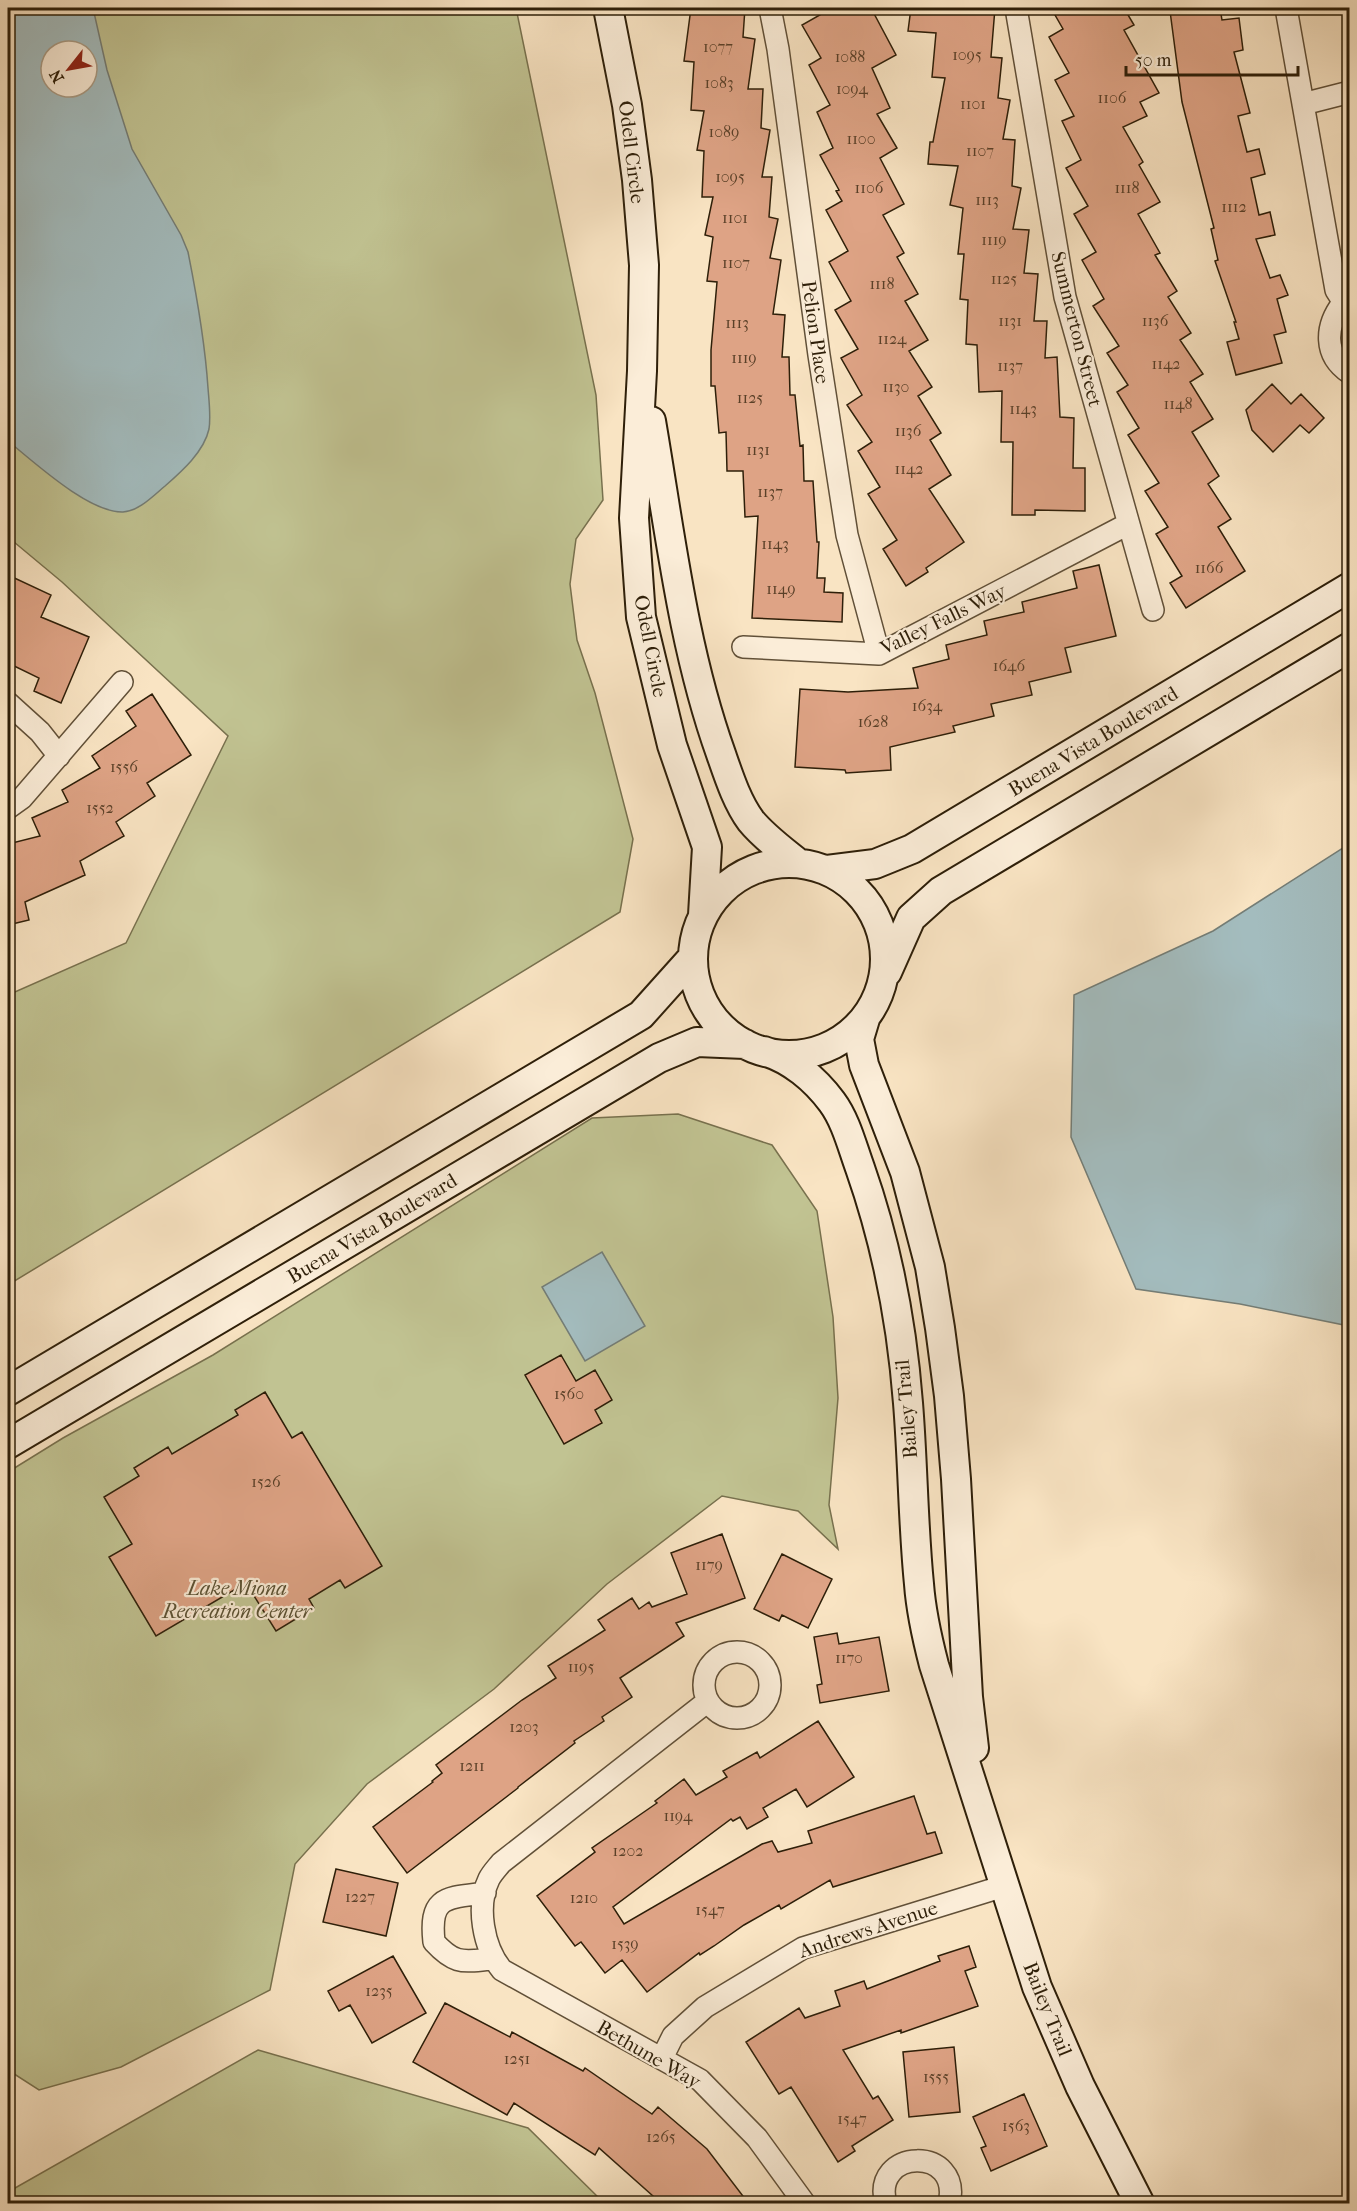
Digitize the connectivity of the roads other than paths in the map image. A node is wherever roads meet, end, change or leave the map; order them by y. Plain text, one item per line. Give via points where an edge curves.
1 (608, 8) edge
2 (770, 8) edge
3 (1016, 8) edge
4 (1286, 8) edge
5 (1350, 92) edge
6 (1303, 104) junction
7 (1346, 307) edge
8 (642, 371) junction
9 (1350, 373) edge
10 (1128, 524) junction
11 (1350, 587) edge
12 (1152, 610) dead end
13 (743, 647) dead end
14 (1350, 647) edge
15 (879, 654) junction
16 (123, 682) dead end
17 (8, 703) edge
18 (59, 756) junction
19 (8, 808) edge
20 (798, 863) junction
21 (827, 870) junction
22 (703, 915) junction
23 (693, 957) junction
24 (884, 979) junction
25 (865, 1019) junction
26 (754, 1047) junction
27 (8, 1391) edge
28 (8, 1444) edge
29 (708, 1701) dead end
30 (980, 1804) junction
31 (1004, 1886) junction
32 (485, 1893) junction
33 (493, 1959) junction
34 (662, 2058) junction
35 (805, 2204) edge
36 (886, 2204) edge
37 (949, 2204) edge
38 (1140, 2204) edge

1 - 8 street, Odell Circle via 638,180 644,265
2 - 15 street, Pelion Place via 847,535
3 - 10 street, Summerton Street via 1065,297
4 - 6 street
5 - 6 street
6 - 7 street via 1336,290
7 - 9 street via 1334,314 1329,347 1335,360
8 - 20 street, Odell Circle via 680,592 713,732 734,790 750,820
8 - 22 street, Odell Circle via 634,518 641,617 672,745 707,847
10 - 12 street, Summerton Street
10 - 15 street, Valley Falls Way
11 - 21 street, Buena Vista Boulevard via 912,849 875,864
13 - 15 street, Valley Falls Way
14 - 24 street, Buena Vista Boulevard via 941,891 911,918
16 - 18 street
17 - 18 street
18 - 19 street
20 - 21 street, Buena Vista Boulevard
20 - 22 street, Buena Vista Boulevard via 770,864 743,874 720,892
21 - 24 street, Buena Vista Boulevard via 855,888 875,915 885,946
22 - 23 street, Buena Vista Boulevard
23 - 26 street, Buena Vista Boulevard via 697,983 707,1008 723,1028
23 - 27 street via 641,1015
24 - 25 street, Buena Vista Boulevard
25 - 26 street, Buena Vista Boulevard via 844,1038 819,1050 792,1055
25 - 30 street, Bailey Trail via 859,1039 864,1065 905,1172 930,1267 940,1328 957,1479 968,1697
26 - 28 street, Buena Vista Boulevard via 697,1042 659,1058
26 - 30 street, Bailey Trail via 781,1056 813,1081 832,1103 844,1124 872,1203 893,1293 908,1402 924,1626
29 - 32 street via 501,1863 489,1879
30 - 31 street, Bailey Trail
31 - 34 street, Andrews Avenue via 803,1948 705,2007 673,2036
31 - 38 street, Bailey Trail via 1037,1987 1080,2086
32 - 33 street via 485,1937
32 - 33 street via 450,1897 440,1904 433,1915 434,1942 447,1956 463,1961
33 - 34 street, Bethune Way via 502,1970
34 - 35 street, Bethune Way via 700,2080 757,2138
36 - 37 street via 890,2174 914,2160 940,2168 950,2186

